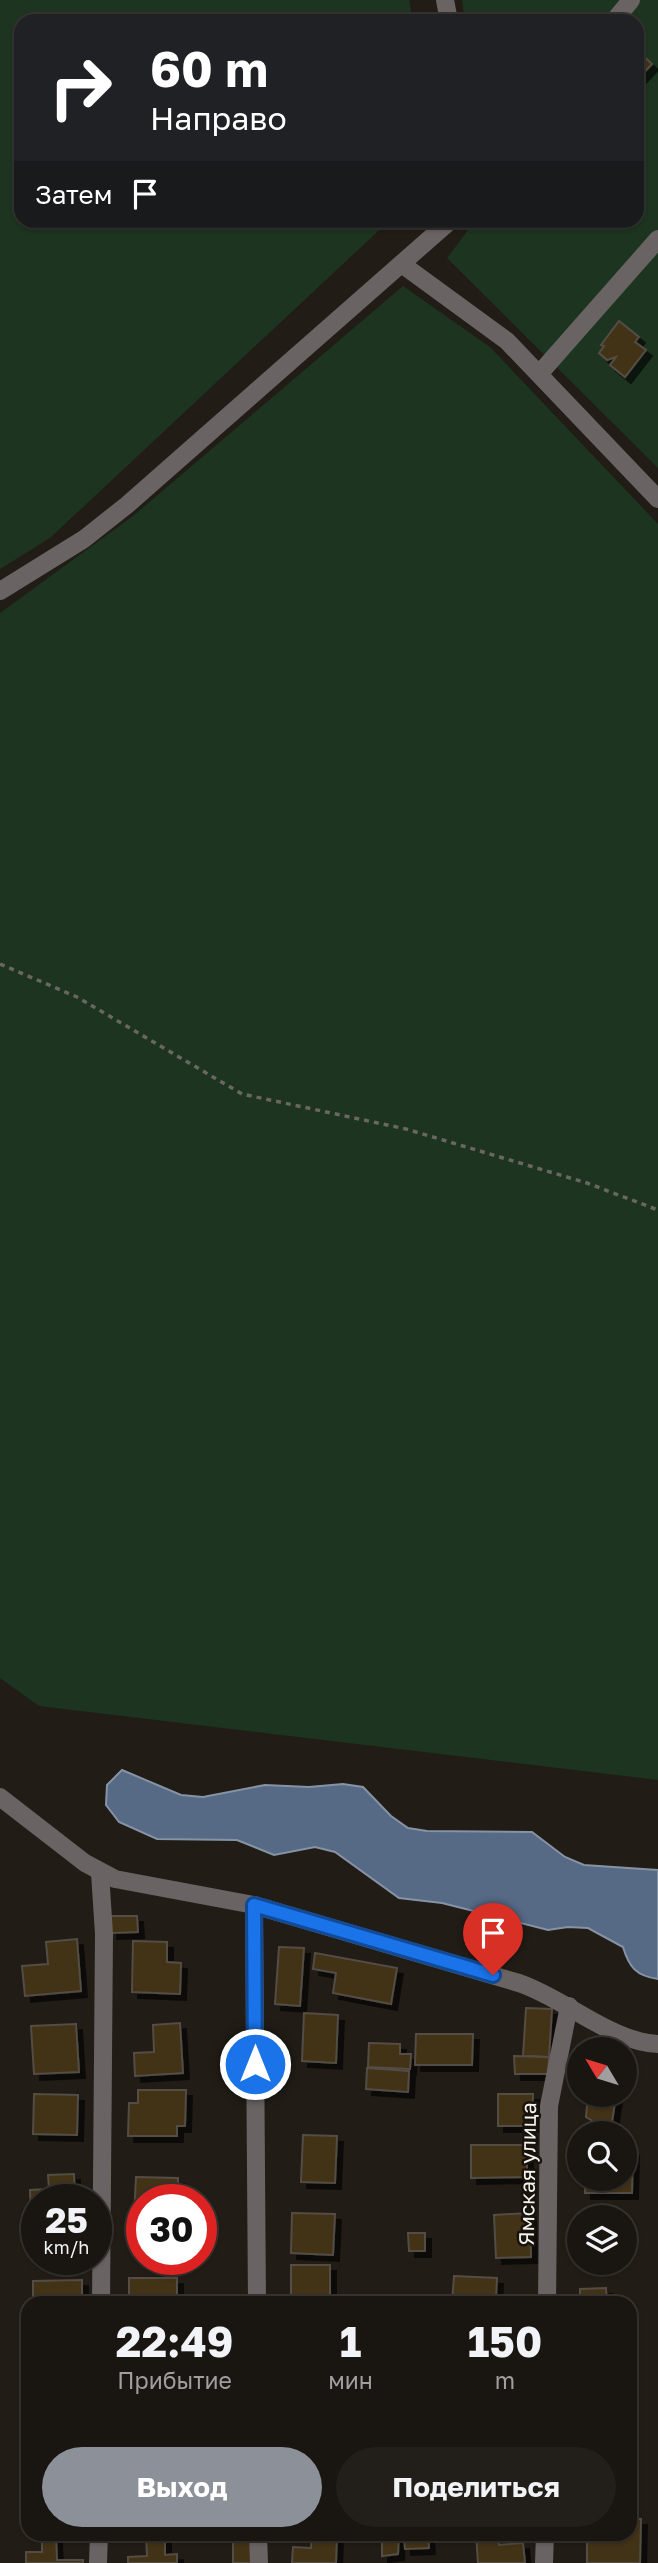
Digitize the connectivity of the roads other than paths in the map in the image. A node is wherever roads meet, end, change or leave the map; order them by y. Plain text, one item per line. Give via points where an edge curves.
1 (631, 0) edge
2 (620, 14) edge
3 (442, 228) edge
4 (658, 239) edge
5 (403, 265) junction
6 (540, 373) junction
7 (658, 498) edge
8 (0, 591) edge
9 (0, 1797) edge
10 (100, 1873) junction
11 (254, 1905) junction
12 (569, 2006) junction
13 (658, 2044) edge
14 (101, 2296) edge
15 (257, 2296) edge
16 (547, 2296) edge
17 (99, 2541) edge
18 (258, 2541) edge
19 (545, 2541) edge
20 (99, 2563) edge
21 (259, 2563) edge
22 (544, 2563) edge

1 - 2 street
3 - 5 street
4 - 6 street
5 - 6 street via 507,341
5 - 8 street via 127,505
6 - 7 street
9 - 10 street
10 - 11 street
10 - 14 street via 104,1934
11 - 12 street via 519,1983
11 - 15 street
12 - 13 street via 625,2036
12 - 16 street, Ямская улица via 549,2106
17 - 20 street
18 - 21 street
19 - 22 street

